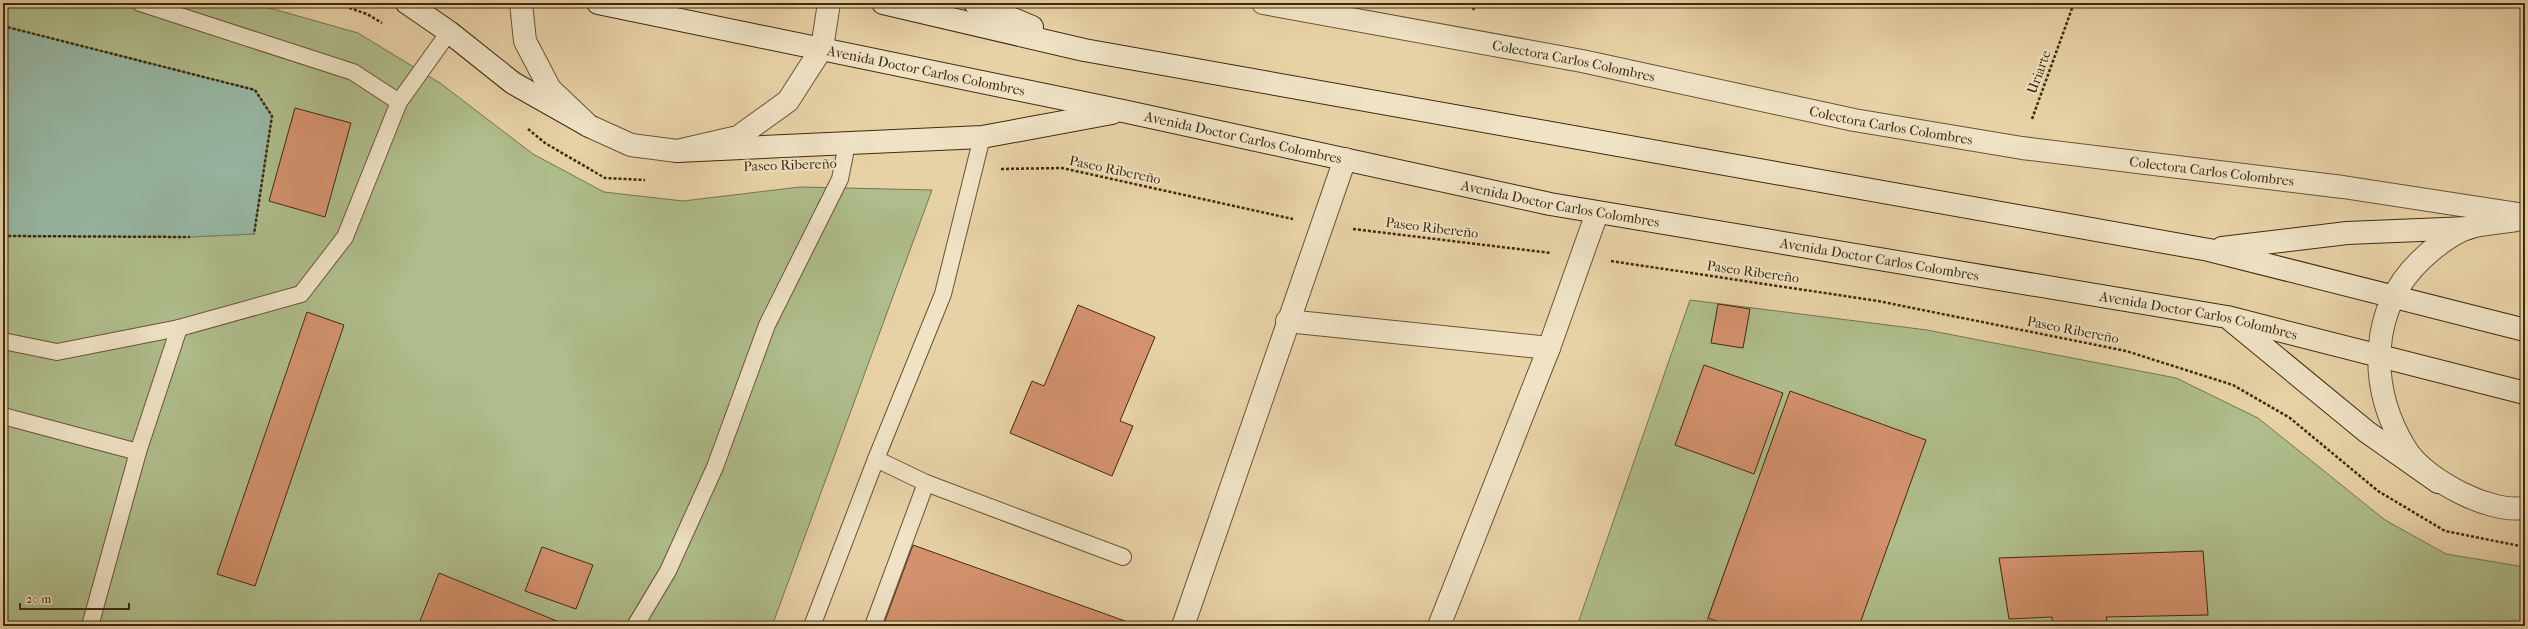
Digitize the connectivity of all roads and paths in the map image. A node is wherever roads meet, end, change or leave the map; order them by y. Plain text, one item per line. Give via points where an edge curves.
1 (140, 3) edge
2 (335, 3) edge
3 (406, 3) edge
4 (521, 3) edge
5 (598, 3) edge
6 (829, 3) edge
7 (883, 3) edge
8 (975, 3) edge
9 (1263, 3) edge
10 (2074, 3) edge
11 (3, 26) edge
12 (387, 26) dead end
13 (449, 32) junction
14 (822, 48) junction
15 (1084, 50) junction
16 (399, 102) junction
17 (1123, 111) junction
18 (589, 126) junction
19 (527, 128) dead end
20 (982, 137) junction
21 (847, 144) junction
22 (2022, 148) junction
23 (678, 151) junction
24 (1344, 159) junction
25 (974, 169) junction
26 (651, 180) dead end
27 (1597, 213) junction
28 (2525, 215) edge
29 (2525, 218) edge
30 (1322, 225) junction
31 (2468, 228) junction
32 (254, 234) dead end
33 (3, 236) edge
34 (190, 237) dead end
35 (2209, 250) junction
36 (1582, 257) junction
37 (2394, 297) junction
38 (2227, 317) junction
39 (1287, 321) junction
40 (179, 328) junction
41 (2525, 330) edge
42 (3, 341) edge
43 (1549, 348) junction
44 (2378, 356) junction
45 (2525, 393) edge
46 (3, 416) edge
47 (138, 452) junction
48 (876, 459) junction
49 (926, 482) junction
50 (2438, 482) junction
51 (2525, 508) edge
52 (2525, 547) edge
53 (1123, 557) dead end
54 (90, 626) edge
55 (634, 626) edge
56 (812, 626) edge
57 (873, 626) edge
58 (1183, 626) edge
59 (1439, 626) edge

1 - 16 lane via 353,72
2 - 12 path via 367,14
3 - 13 main road
4 - 18 main road via 525,41 550,89
5 - 14 main road, Avenida Doctor Carlos Colombres
6 - 14 main road
7 - 15 main road
8 - 15 main road
9 - 22 main road, Colectora Carlos Colombres via 1582,61 1854,120
10 - 22 path, Uriarte
11 - 32 path via 255,90 272,116
13 - 16 lane
13 - 18 main road via 512,83
14 - 17 main road, Avenida Doctor Carlos Colombres
14 - 23 main road via 788,101 738,137
15 - 35 main road
16 - 40 lane via 345,237 301,294
17 - 20 main road
17 - 24 main road, Avenida Doctor Carlos Colombres
18 - 23 main road via 631,145
19 - 26 path via 545,143 605,178
20 - 21 main road
20 - 25 lane
21 - 23 main road
21 - 55 lane via 840,179 767,325 716,467 668,572
22 - 28 main road, Colectora Carlos Colombres via 2343,187
24 - 27 main road, Avenida Doctor Carlos Colombres
24 - 30 main road
25 - 30 path, Paseo Ribereño via 1062,168
25 - 48 lane via 943,294
27 - 36 main road
27 - 38 main road, Avenida Doctor Carlos Colombres
29 - 31 main road
30 - 36 path, Paseo Ribereño
30 - 39 main road
31 - 35 main road via 2347,233
31 - 37 main road via 2438,245 2413,268
33 - 34 path
35 - 37 main road
36 - 43 main road
36 - 52 path, Paseo Ribereño via 1878,301 2126,351 2233,385 2290,418 2378,491 2446,532
37 - 41 main road
37 - 44 main road via 2383,326
38 - 44 main road, Avenida Doctor Carlos Colombres
38 - 50 main road via 2367,432
39 - 43 main road
39 - 58 main road
40 - 42 lane via 57,352
40 - 47 lane
43 - 59 main road
44 - 45 main road, Avenida Doctor Carlos Colombres
44 - 50 main road via 2384,404 2404,447
46 - 47 lane
47 - 54 lane
48 - 49 lane
48 - 56 lane
49 - 53 lane
49 - 57 lane
50 - 51 main road via 2477,501

